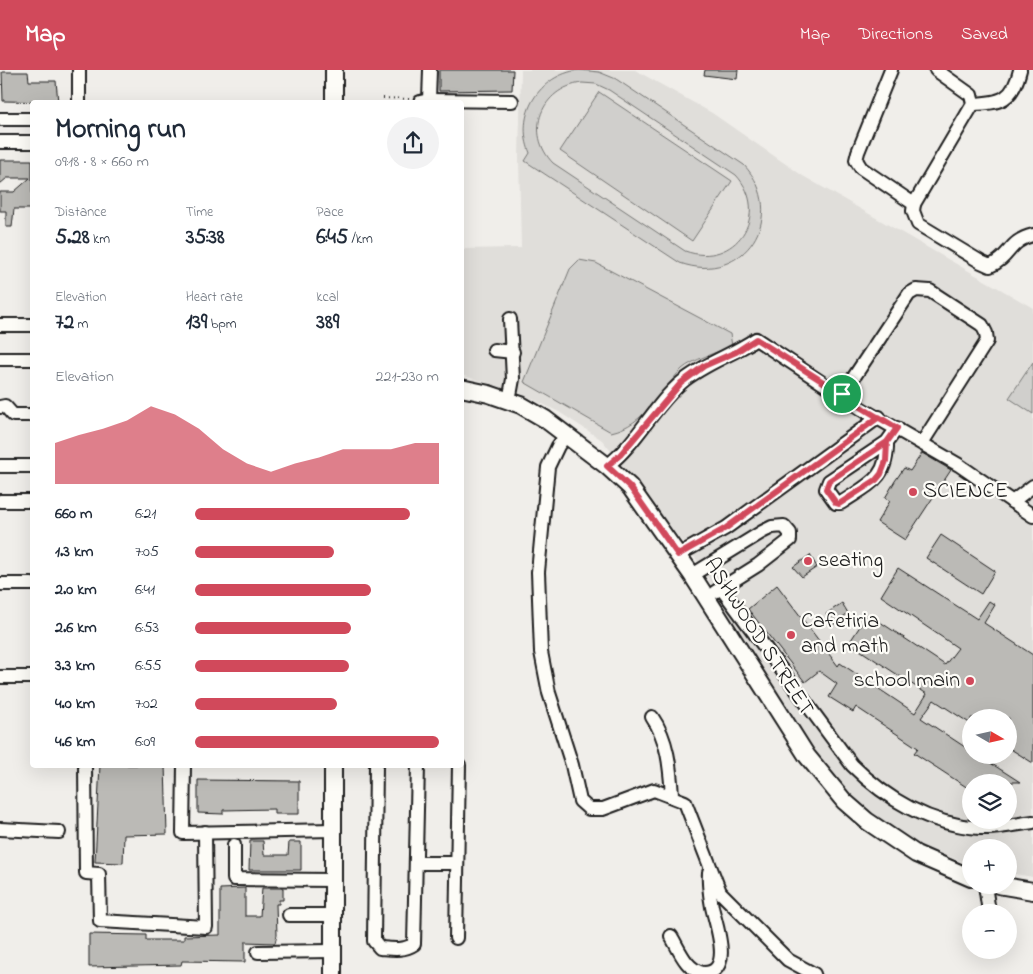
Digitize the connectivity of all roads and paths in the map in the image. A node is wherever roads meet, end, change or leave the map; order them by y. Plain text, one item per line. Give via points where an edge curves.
1 (79, 70) edge
2 (334, 70) edge
3 (430, 70) edge
4 (891, 70) edge
5 (936, 70) edge
6 (1020, 70) edge
7 (383, 98) dead end
8 (79, 100) edge
9 (334, 100) edge
10 (408, 100) edge
11 (421, 100) edge
12 (464, 101) edge
13 (512, 101) dead end
14 (973, 104) junction
15 (0, 119) edge
16 (30, 119) edge
17 (0, 142) edge
18 (30, 142) edge
19 (914, 204) junction
20 (1033, 235) edge
21 (510, 319) dead end
22 (0, 325) edge
23 (30, 325) edge
24 (494, 350) dead end
25 (513, 352) junction
26 (0, 359) edge
27 (30, 359) edge
28 (464, 389) edge
29 (842, 394) junction
30 (509, 401) junction
31 (0, 406) edge
32 (30, 415) edge
33 (879, 417) junction
34 (897, 428) junction
35 (567, 434) junction
36 (887, 442) junction
37 (922, 443) junction
38 (0, 466) edge
39 (30, 466) edge
40 (607, 466) junction
41 (1033, 486) edge
42 (0, 501) edge
43 (30, 501) edge
44 (1012, 502) junction
45 (1033, 516) edge
46 (678, 555) junction
47 (692, 575) junction
48 (0, 584) edge
49 (30, 584) edge
50 (721, 588) junction
51 (706, 598) junction
52 (0, 677) edge
53 (30, 677) edge
54 (652, 718) dead end
55 (85, 768) edge
56 (184, 768) edge
57 (333, 768) edge
58 (376, 768) edge
59 (418, 768) edge
60 (459, 768) edge
61 (672, 795) junction
62 (1033, 822) edge
63 (0, 829) edge
64 (333, 830) junction
65 (59, 832) dead end
66 (204, 832) junction
67 (234, 845) dead end
68 (416, 863) junction
69 (457, 863) junction
70 (710, 868) junction
71 (962, 874) edge
72 (333, 880) junction
73 (1017, 888) edge
74 (1033, 891) edge
75 (289, 915) dead end
76 (333, 915) junction
77 (672, 936) dead end
78 (456, 938) dead end
79 (333, 951) junction
80 (258, 952) dead end
81 (333, 974) edge
82 (814, 974) edge

1 - 8 street
2 - 9 main road
3 - 11 street
4 - 19 street via 856,160 861,168
5 - 14 street via 971,95
6 - 14 street via 1016,85 1007,97 994,103
7 - 10 path
12 - 13 street
14 - 19 street
15 - 16 street
17 - 18 street
19 - 20 street via 918,224 990,266 1000,262 1019,238
21 - 25 street
22 - 23 street
24 - 25 street
25 - 30 street
26 - 27 street
28 - 30 main road, ASHWOOD STREET
29 - 33 street
29 - 37 street via 909,294 916,290 930,291 982,325 987,340
29 - 40 street via 756,339 704,366 681,383 627,448
30 - 35 main road, ASHWOOD STREET
31 - 32 street via 5,406 13,415
33 - 34 street
33 - 46 street via 726,528
34 - 36 street
34 - 37 street
35 - 40 main road, ASHWOOD STREET
35 - 61 street via 548,467 538,572 541,652 549,693 580,801 590,809 603,809 654,790
36 - 36 street via 829,481 826,489 836,503 876,480 886,465
37 - 44 street
38 - 39 street
40 - 46 main road, ASHWOOD STREET via 630,487
41 - 44 street
42 - 43 street
44 - 45 street
46 - 47 main road, ASHWOOD STREET
47 - 50 street via 762,532 784,526 790,533 790,540
47 - 51 main road, ASHWOOD STREET
48 - 49 street
50 - 51 street
50 - 62 street via 852,765 866,779 918,814 945,824 981,828
51 - 71 main road, ASHWOOD STREET via 807,756 844,801 866,821 916,854
52 - 53 street
54 - 61 street via 666,747
55 - 66 street via 86,873 99,874 100,921 206,927
56 - 66 street via 183,833
57 - 64 main road
58 - 68 street via 374,941 380,948 408,948 414,944
59 - 68 street
60 - 69 street
61 - 70 street via 686,802
63 - 65 street
64 - 66 street
64 - 72 main road
67 - 72 street via 234,879
68 - 69 street
69 - 78 street
70 - 77 street via 709,890 720,937 720,964 705,974 695,971 685,961
70 - 82 street via 720,892 788,960
72 - 76 main road
73 - 74 main road
75 - 76 street
76 - 79 main road
79 - 80 street
79 - 81 main road

